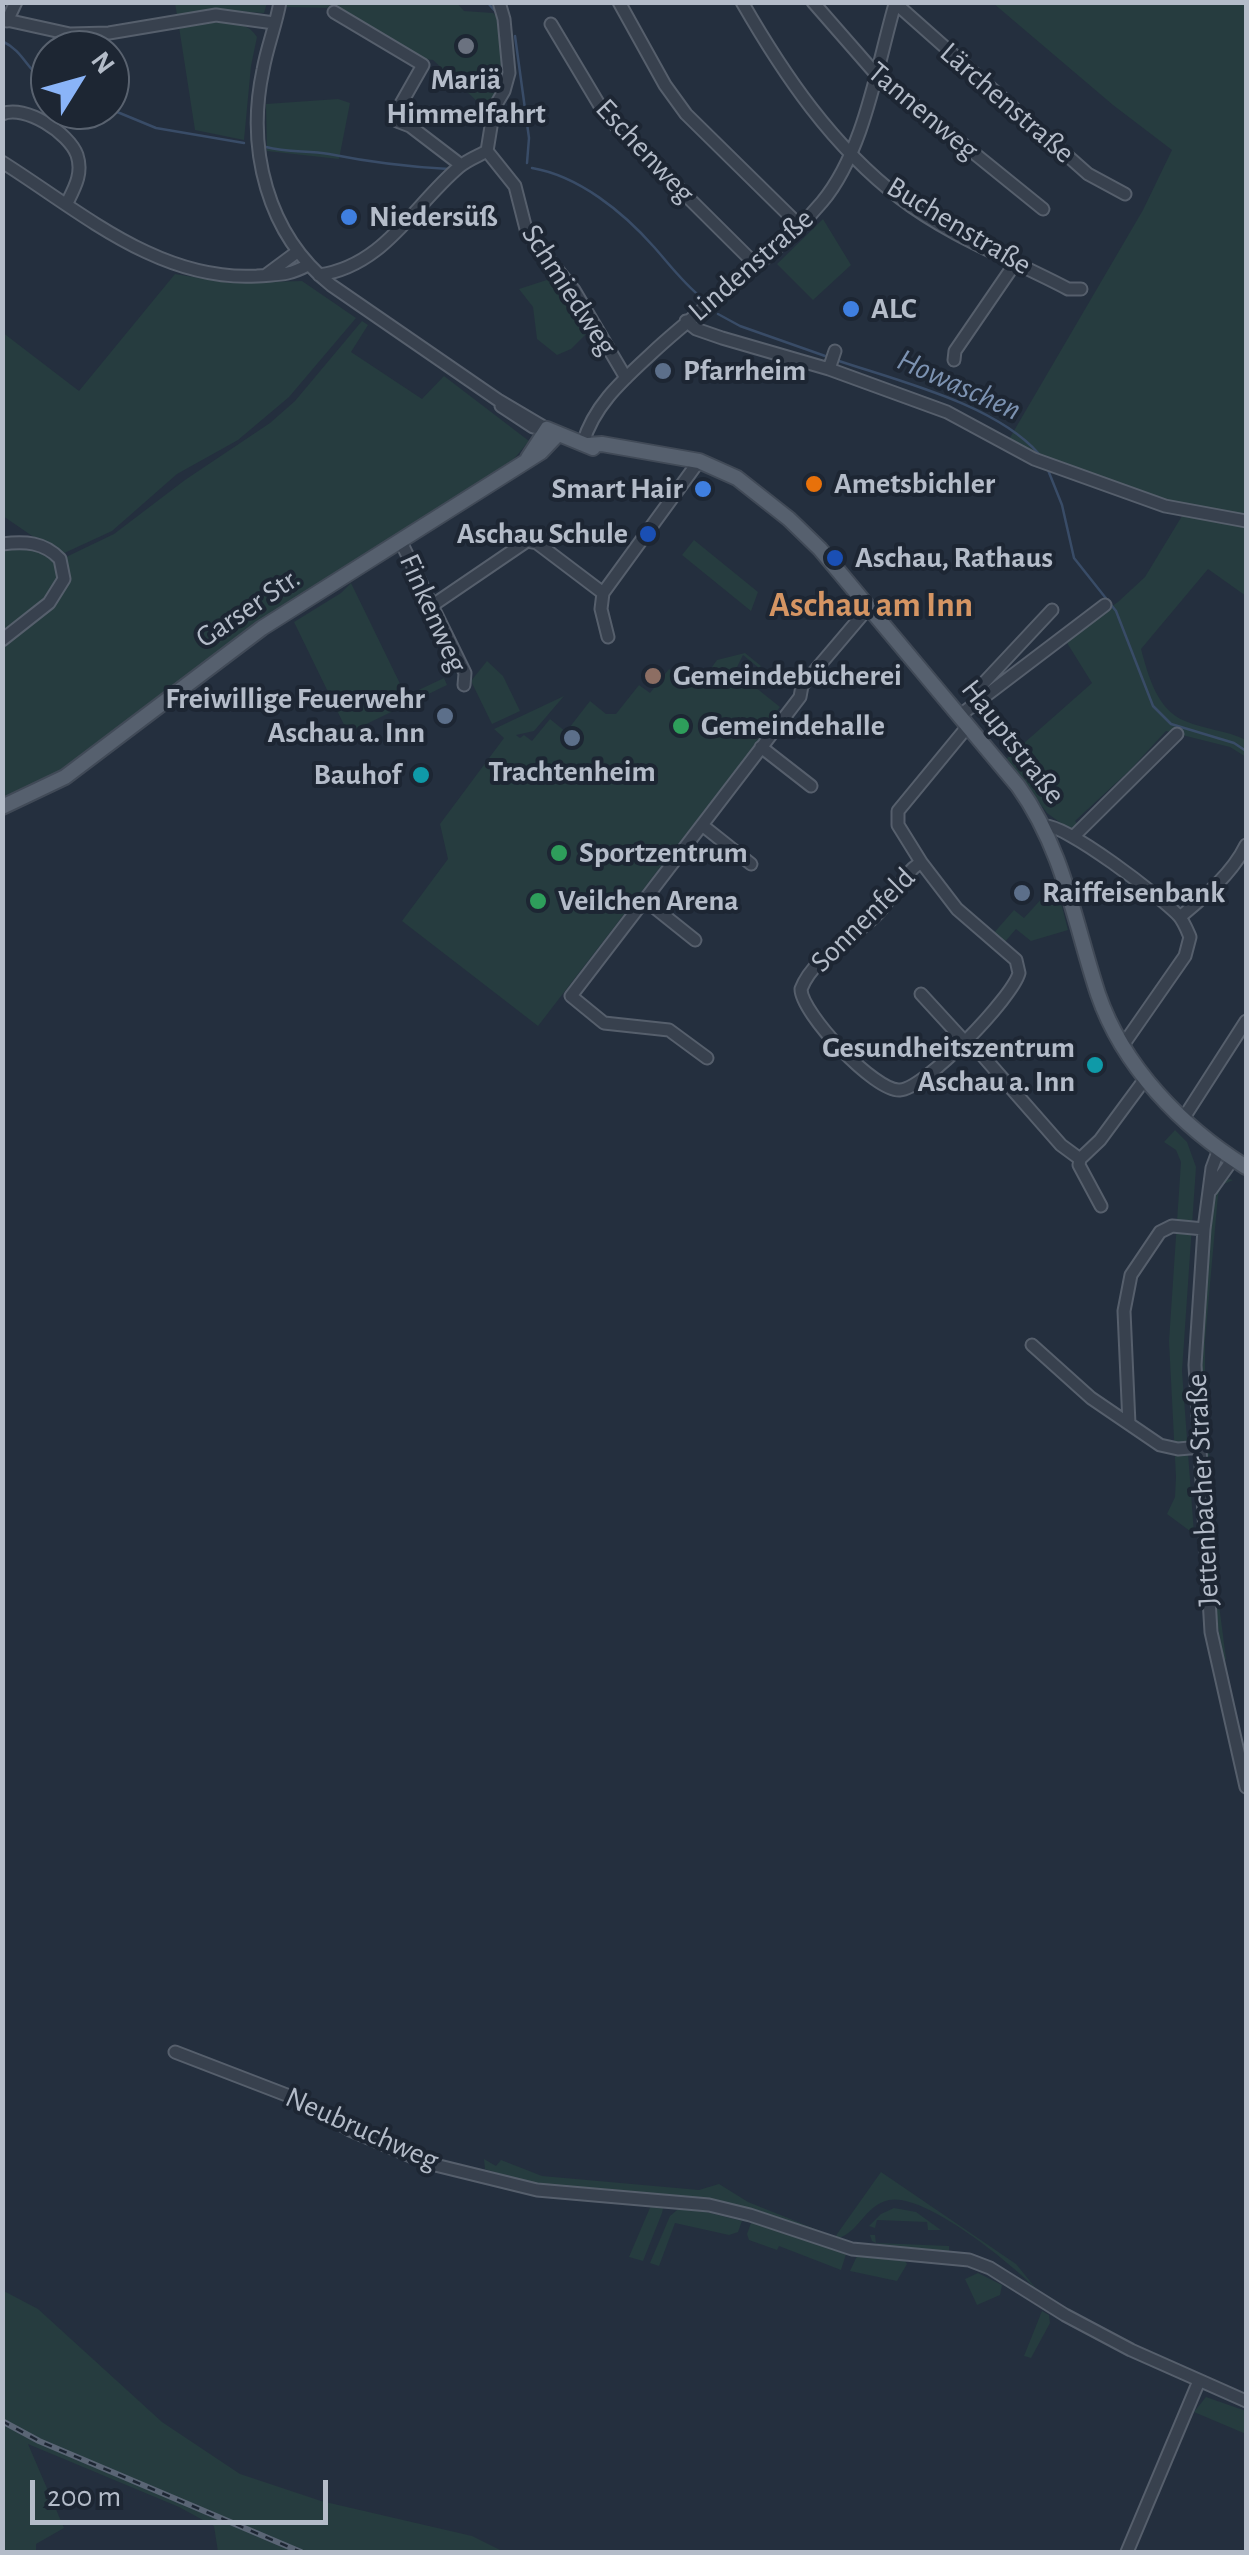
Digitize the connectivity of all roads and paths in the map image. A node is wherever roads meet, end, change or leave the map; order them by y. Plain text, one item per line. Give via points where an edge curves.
1 (16, 2) edge
2 (499, 2) edge
3 (619, 2) edge
4 (742, 2) edge
5 (813, 2) edge
6 (895, 3) edge
7 (279, 10) edge
8 (334, 12) dead end
9 (5, 20) edge
10 (551, 24) dead end
11 (875, 73) junction
12 (2, 114) edge
13 (487, 151) junction
14 (850, 154) junction
15 (2, 162) edge
16 (460, 166) junction
17 (1125, 194) dead end
18 (67, 203) junction
19 (1042, 209) dead end
20 (800, 226) junction
21 (297, 252) junction
22 (1016, 262) junction
23 (756, 265) junction
24 (308, 266) junction
25 (356, 266) junction
26 (266, 275) junction
27 (319, 275) junction
28 (1080, 289) dead end
29 (343, 293) junction
30 (686, 321) junction
31 (954, 360) dead end
32 (626, 378) junction
33 (550, 430) junction
34 (585, 444) junction
35 (700, 461) junction
36 (1246, 520) edge
37 (400, 540) junction
38 (2, 544) edge
39 (603, 593) junction
40 (433, 605) junction
41 (1105, 605) dead end
42 (868, 607) junction
43 (1052, 610) dead end
44 (608, 637) dead end
45 (2, 640) edge
46 (464, 685) dead end
47 (978, 699) junction
48 (964, 721) junction
49 (1177, 734) dead end
50 (761, 747) junction
51 (811, 786) dead end
52 (2, 807) edge
53 (702, 825) junction
54 (1044, 826) junction
55 (1074, 836) junction
56 (1246, 846) edge
57 (921, 862) junction
58 (751, 864) dead end
59 (645, 900) junction
60 (1180, 917) junction
61 (696, 940) dead end
62 (921, 994) dead end
63 (1246, 1022) edge
64 (967, 1040) junction
65 (1123, 1045) junction
66 (707, 1058) dead end
67 (1145, 1079) junction
68 (1183, 1118) junction
69 (1219, 1149) junction
70 (1080, 1159) junction
71 (1233, 1159) junction
72 (1246, 1167) edge
73 (1211, 1190) junction
74 (1101, 1206) dead end
75 (1204, 1229) junction
76 (1032, 1345) dead end
77 (1129, 1424) junction
78 (1201, 1448) junction
79 (1246, 1787) edge
80 (176, 2052) dead end
81 (1199, 2381) junction
82 (1246, 2400) edge
83 (1127, 2552) edge

1 - 9 street
2 - 13 street via 509,72
3 - 20 street via 686,114
4 - 14 street, Buchenstraße via 798,91
5 - 11 street, Tannenweg
6 - 11 street, Lindenstraße
6 - 17 street, Lärchenstraße via 1088,174
7 - 9 street via 109,33 70,34
7 - 21 street, Hauptstraße via 258,101 258,153 274,210
8 - 16 street via 423,65 398,120
10 - 23 street, Eschenweg via 606,116
11 - 14 street, Lindenstraße
11 - 19 street, Tannenweg
12 - 18 street via 28,114 59,133 76,154 79,179
13 - 16 street
13 - 32 street, Schmiedweg via 515,186 527,233 574,290
14 - 20 street, Lindenstraße
14 - 22 street, Buchenstraße via 901,199
15 - 18 street
16 - 25 street via 409,223
18 - 26 street via 175,265
20 - 23 street, Lindenstraße
21 - 24 street, Hauptstraße
21 - 26 street
22 - 28 street, Buchenstraße
22 - 31 street
23 - 30 street, Lindenstraße
24 - 26 street via 288,276
24 - 27 street, Hauptstraße
25 - 27 street
25 - 29 street
27 - 29 street, Hauptstraße
29 - 33 street, Hauptstraße
30 - 32 street, Lindenstraße
30 - 36 street via 722,338 832,361 1034,459 1182,511
32 - 34 street, Lindenstraße via 595,412
33 - 34 main road, Hauptstraße
33 - 37 main road, Garser Str. via 549,446
34 - 35 main road, Hauptstraße
35 - 39 street
35 - 42 main road, Hauptstraße via 736,478 809,536
37 - 40 street, Finkenweg
37 - 52 main road, Garser Str. via 262,628 65,777
38 - 45 street via 44,546 60,558 64,579 48,603
39 - 40 street via 533,540
39 - 44 street
40 - 46 street, Finkenweg via 465,673
41 - 47 street
42 - 48 main road, Hauptstraße
42 - 50 street
43 - 47 street via 979,688
47 - 48 street
48 - 54 main road, Hauptstraße
48 - 57 street, Sonnenfeld via 898,811 898,824
49 - 55 street
50 - 51 street
50 - 53 street
53 - 58 street
53 - 59 street
54 - 55 street
54 - 65 main road, Hauptstraße via 1068,884 1099,997
55 - 60 street
56 - 60 street
57 - 64 street, Sonnenfeld via 957,909 1018,966 1015,986
57 - 64 street, Sonnenfeld via 876,915 807,976 802,999 856,1062 895,1090 916,1083
59 - 61 street
59 - 66 street via 571,996 604,1023 669,1030
60 - 65 street via 1190,937 1186,956
62 - 64 street
63 - 68 street
64 - 70 street
65 - 67 main road, Hauptstraße
67 - 68 main road, Hauptstraße
67 - 70 street
68 - 69 main road, Hauptstraße
69 - 71 main road, Hauptstraße
69 - 73 street, Jettenbacher Straße
70 - 74 street
71 - 72 main road, Hauptstraße
71 - 73 street, Jettenbacher Straße
73 - 75 street, Jettenbacher Straße
75 - 77 street via 1172,1226 1160,1232 1132,1275 1124,1311
75 - 78 street, Jettenbacher Straße via 1195,1344
76 - 77 street
77 - 78 street via 1170,1449
78 - 79 street, Jettenbacher Straße via 1214,1653
80 - 81 street, Neubruchweg via 296,2098 427,2163 537,2190 672,2200 750,2215 852,2249 968,2260
81 - 82 street, Neubruchweg
81 - 83 street

